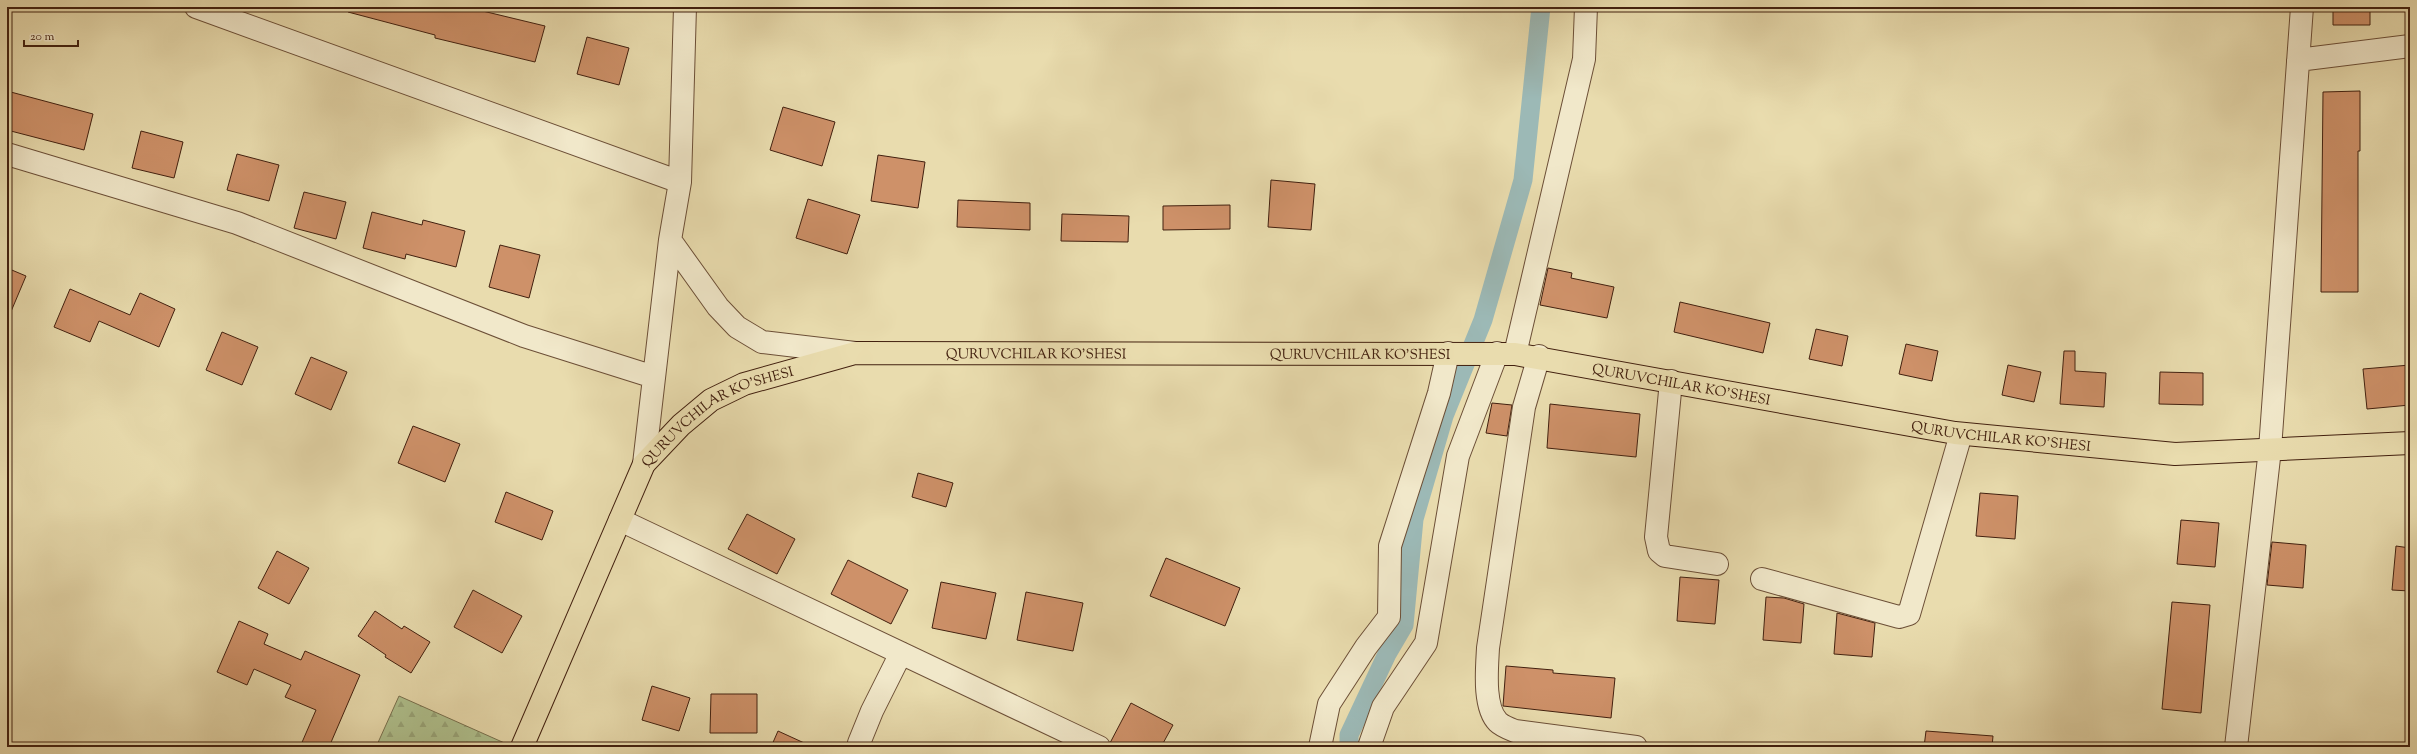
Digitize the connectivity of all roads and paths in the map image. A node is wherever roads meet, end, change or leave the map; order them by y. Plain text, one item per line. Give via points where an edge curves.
1 (196, 7) edge
2 (685, 7) edge
3 (1586, 7) edge
4 (2302, 7) edge
5 (2410, 46) edge
6 (2298, 60) junction
7 (7, 154) edge
8 (680, 182) junction
9 (670, 240) junction
10 (855, 353) junction
11 (1454, 353) junction
12 (1500, 354) junction
13 (1539, 356) junction
14 (654, 376) junction
15 (1671, 381) junction
16 (1961, 434) junction
17 (2410, 443) edge
18 (2270, 448) junction
19 (644, 464) junction
20 (620, 520) junction
21 (1717, 564) dead end
22 (1762, 579) dead end
23 (901, 653) junction
24 (859, 743) dead end
25 (522, 747) edge
26 (1099, 747) edge
27 (1320, 747) edge
28 (1369, 747) edge
29 (1636, 747) edge
30 (2236, 747) edge

1 - 8 street
2 - 8 street
3 - 12 street via 1584,59
4 - 6 street
5 - 6 street
6 - 18 street
7 - 14 street via 237,223 524,336
8 - 9 street
9 - 10 street via 718,307 737,327 762,342
9 - 14 street
10 - 11 main road, QURUVCHILAR KO'SHESI
10 - 19 main road, QURUVCHILAR KO'SHESI via 744,384 711,400 681,425
11 - 12 main road, QURUVCHILAR KO'SHESI
11 - 27 street via 1390,546 1389,618 1366,647 1329,704
12 - 13 main road, QURUVCHILAR KO'SHESI
12 - 28 street via 1458,456 1426,643 1382,707
13 - 15 main road, QURUVCHILAR KO'SHESI
13 - 29 street via 1524,407 1488,648 1486,684 1492,711 1498,722 1515,731
14 - 19 street
15 - 16 main road, QURUVCHILAR KO'SHESI
15 - 21 street via 1656,537 1659,551 1665,556
16 - 18 main road, QURUVCHILAR KO'SHESI via 2176,454
16 - 22 street via 1909,614 1899,617
17 - 18 main road, QURUVCHILAR KO'SHESI
18 - 30 street
19 - 20 main road, QURUVCHILAR KO'SHESI
20 - 23 street
20 - 25 main road, QURUVCHILAR KO'SHESI
23 - 24 street
23 - 26 street

